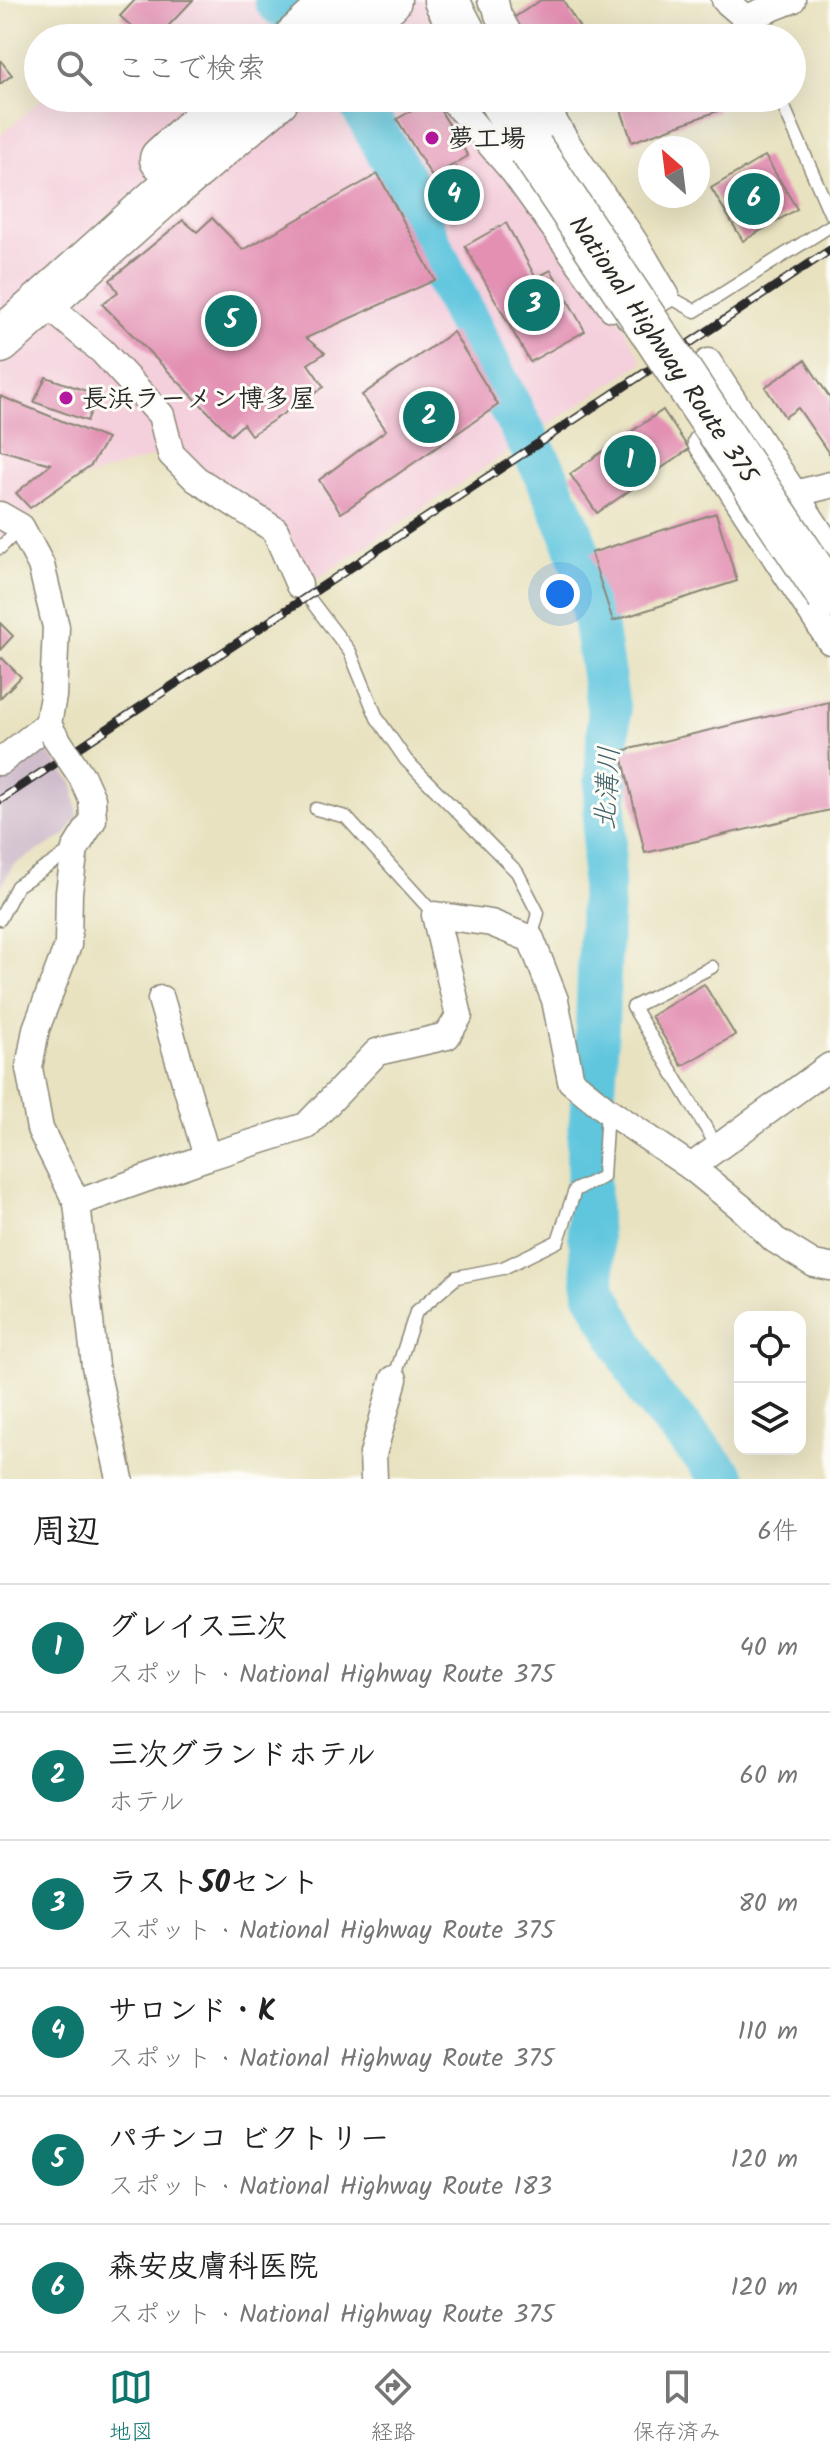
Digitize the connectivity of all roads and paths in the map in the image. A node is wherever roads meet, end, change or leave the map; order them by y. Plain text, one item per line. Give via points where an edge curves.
1 (338, 0) edge
2 (389, 0) edge
3 (446, 0) edge
4 (725, 0) edge
5 (792, 0) edge
6 (495, 1) edge
7 (311, 24) edge
8 (361, 24) edge
9 (459, 24) edge
10 (503, 24) edge
11 (746, 24) edge
12 (756, 24) edge
13 (463, 112) edge
14 (509, 112) edge
15 (549, 112) edge
16 (786, 112) edge
17 (234, 115) edge
18 (830, 213) edge
19 (830, 226) edge
20 (666, 295) junction
21 (44, 302) junction
22 (0, 305) edge
23 (622, 321) junction
24 (0, 341) edge
25 (636, 344) dead end
26 (708, 362) dead end
27 (666, 389) dead end
28 (751, 428) junction
29 (709, 456) junction
30 (830, 485) edge
31 (794, 494) junction
32 (11, 521) edge
33 (0, 548) edge
34 (830, 548) edge
35 (299, 585) joint
36 (829, 597) edge
37 (830, 641) edge
38 (50, 728) junction
39 (0, 762) edge
40 (316, 809) dead end
41 (75, 849) junction
42 (435, 915) junction
43 (0, 919) edge
44 (531, 939) junction
45 (712, 967) dead end
46 (161, 999) dead end
47 (830, 1066) edge
48 (607, 1110) junction
49 (718, 1148) junction
50 (207, 1157) junction
51 (691, 1167) junction
52 (77, 1203) junction
53 (830, 1267) edge
54 (394, 1379) joint
55 (120, 1479) edge
56 (374, 1479) edge

1 - 7 highway
2 - 8 highway
3 - 9 highway
4 - 11 street
5 - 12 street
6 - 10 street
13 - 23 street via 513,171
14 - 36 highway, National Highway Route 375, bridge
15 - 20 street
16 - 18 lane
17 - 21 highway via 164,194
17 - 22 highway
19 - 20 lane via 695,311
20 - 23 street
21 - 24 highway
21 - 35 street via 102,351 161,415 171,454 196,479 275,530
23 - 25 street
26 - 28 street
27 - 29 street
28 - 29 lane
28 - 31 street
29 - 37 street
30 - 31 street
31 - 34 street
32 - 33 lane
32 - 38 street via 41,565 56,627
35 - 44 lane via 350,652 377,718 406,760 517,872 538,913
38 - 39 street
38 - 41 street, bridge via 92,799 93,820
40 - 42 lane via 346,817
41 - 43 lane via 17,886
41 - 52 street via 68,945 36,1029 29,1068 40,1129
42 - 44 street via 491,923
42 - 50 street via 459,1016 447,1036 377,1052 306,1126
44 - 48 street via 555,1000 571,1081
45 - 49 lane via 633,1007
46 - 50 street
47 - 49 street
48 - 51 street
48 - 54 lane via 603,1177 575,1190 558,1241 503,1268 457,1277 416,1312
49 - 51 street
50 - 52 street
51 - 53 street via 775,1240 814,1264
52 - 55 street via 95,1366
54 - 56 street via 373,1454

